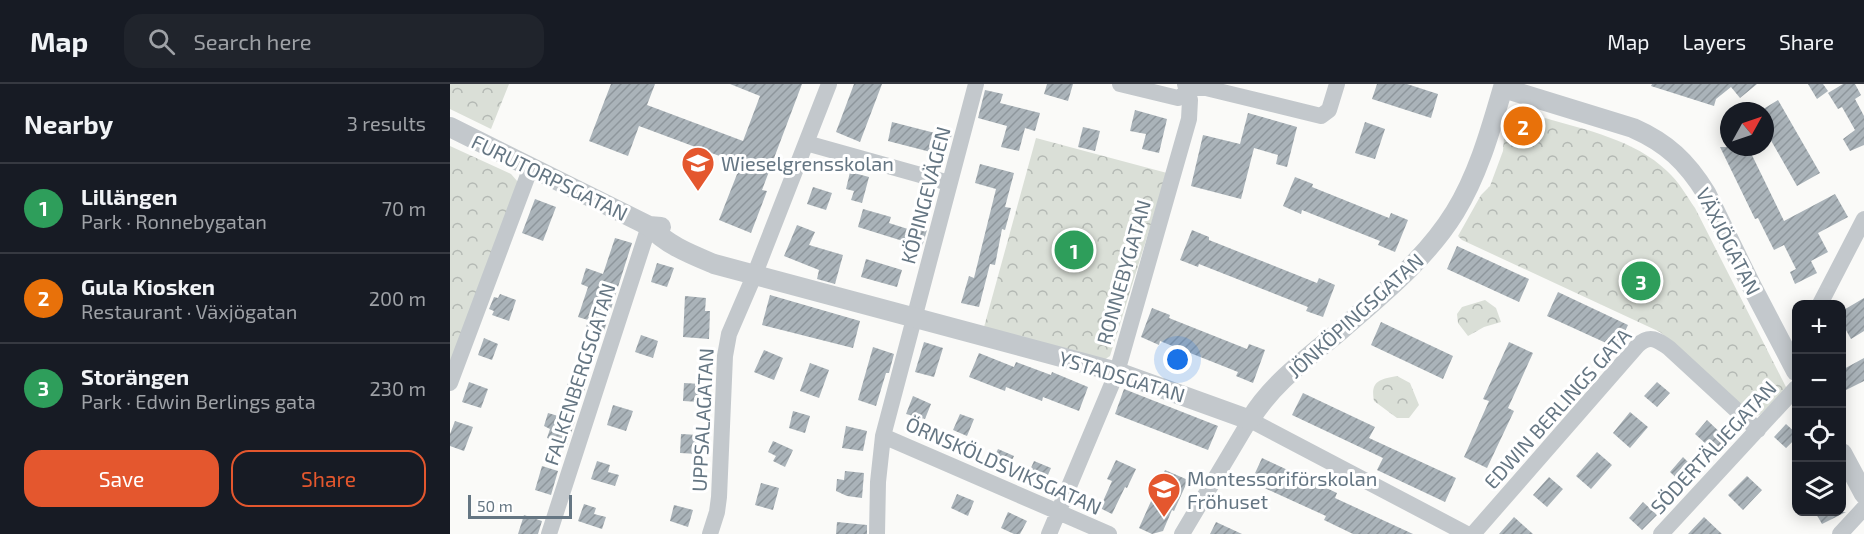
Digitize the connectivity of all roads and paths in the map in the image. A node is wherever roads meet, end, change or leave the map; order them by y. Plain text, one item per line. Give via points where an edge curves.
1 (829, 84) edge
2 (976, 84) edge
3 (1120, 84) edge
4 (1337, 84) edge
5 (1503, 86) edge
6 (1186, 87) edge
7 (450, 128) edge
8 (806, 143) junction
9 (531, 166) junction
10 (949, 183) junction
11 (1864, 219) edge
12 (649, 226) junction
13 (754, 276) junction
14 (1822, 300) edge
15 (914, 318) junction
16 (1791, 348) edge
17 (1117, 372) junction
18 (450, 383) edge
19 (1792, 393) edge
20 (1250, 420) junction
21 (1758, 430) junction
22 (883, 436) junction
23 (1846, 460) edge
24 (1864, 494) edge
25 (1864, 508) edge
26 (1059, 511) junction
27 (549, 534) edge
28 (710, 534) edge
29 (877, 534) edge
30 (1048, 534) edge
31 (1109, 534) edge
32 (1182, 534) edge
33 (1467, 534) edge
34 (1473, 534) edge
35 (1661, 534) edge
36 (1840, 534) edge

1 - 8 street, UPPSALAGATAN
2 - 10 street, KÖPINGEVÄGEN
3 - 6 street via 1173,98 1178,98
4 - 6 street via 1329,110 1322,116 1206,88
5 - 16 street, VÄXJÖGATAN via 1633,128 1653,136 1671,150 1697,178
5 - 20 street, JÖNKÖPINGSGATAN via 1485,147 1449,222 1398,280 1279,384
6 - 17 street, RONNEBYGATAN via 1191,106 1189,119
7 - 9 street, FURUTORPSGATAN
8 - 10 street
8 - 13 street, UPPSALAGATAN
9 - 12 street, FURUTORPSGATAN
9 - 18 street
10 - 15 street, KÖPINGEVÄGEN
11 - 14 street
12 - 13 street, FURUTORPSGATAN via 664,227 699,243 731,267
12 - 27 street, FALKENBERGSGATAN
13 - 15 street, YSTADSGATAN
13 - 28 street, UPPSALAGATAN via 729,334 725,356 719,497
15 - 17 street, YSTADSGATAN
15 - 22 street, KÖPINGEVÄGEN
17 - 20 street, YSTADSGATAN
17 - 26 street, RONNEBYGATAN
19 - 21 street, SÖDERTÄLJEGATAN
20 - 32 street, JÖNKÖPINGSGATAN
20 - 33 street, YSTADSGATAN
21 - 34 street, EDWIN BERLINGS GATA via 1669,348 1654,338 1646,339
21 - 35 street, SÖDERTÄLJEGATAN
22 - 26 street, ÖRNSKÖLDSVIKSGATAN
22 - 29 street, KÖPINGEVÄGEN
23 - 24 street
25 - 36 street
26 - 30 street, RONNEBYGATAN
26 - 31 street, ÖRNSKÖLDSVIKSGATAN

